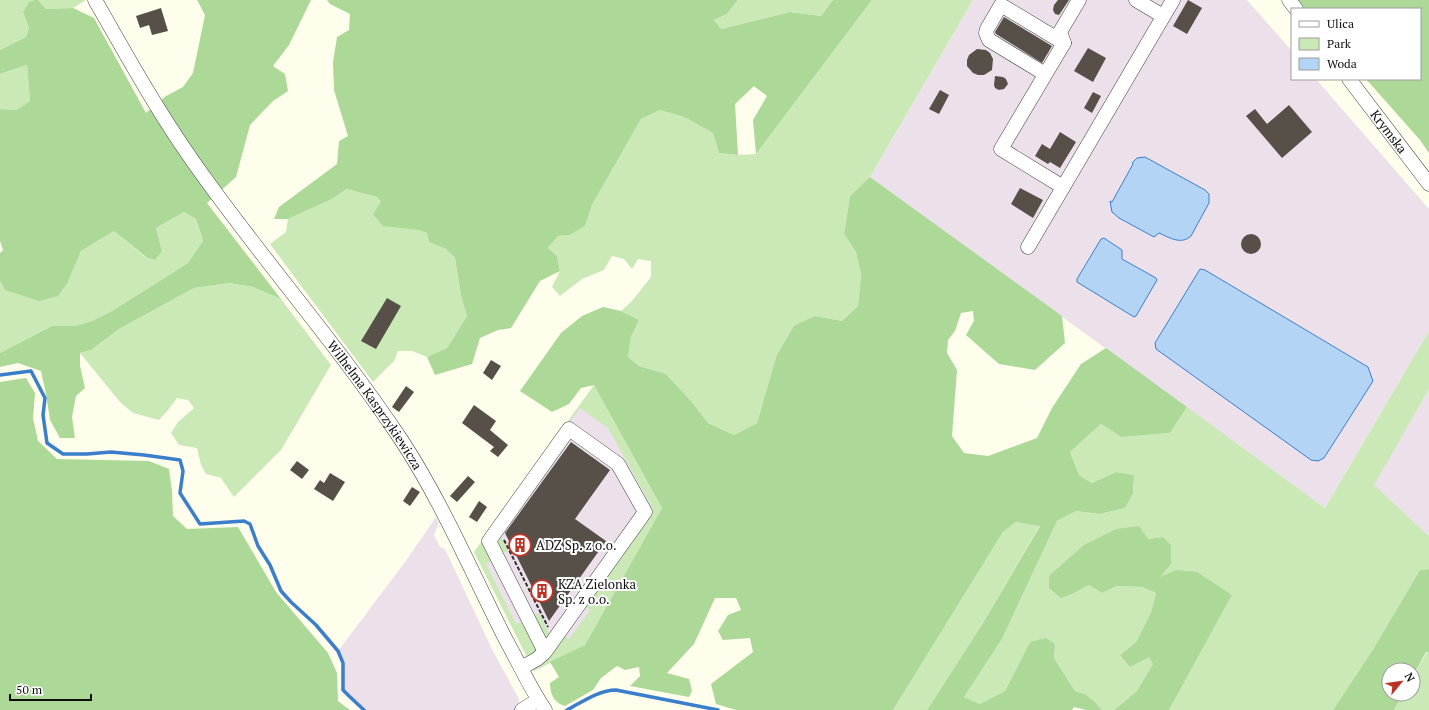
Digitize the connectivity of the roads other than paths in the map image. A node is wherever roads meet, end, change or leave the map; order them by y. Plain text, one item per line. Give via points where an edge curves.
1 (95, 0) edge
2 (1079, 0) edge
3 (1136, 0) edge
4 (1172, 0) edge
5 (1289, 0) edge
6 (1295, 8) edge
7 (1163, 16) junction
8 (1064, 43) junction
9 (1045, 74) junction
10 (1350, 80) edge
11 (1429, 184) edge
12 (1064, 187) junction
13 (1028, 247) dead end
14 (545, 652) junction
15 (521, 668) junction
16 (542, 705) edge
17 (522, 710) edge

1 - 15 street, Wilhelma Kasprzykiewicza via 192,160 334,346 403,442 428,484
2 - 8 street via 1060,32
3 - 7 street
4 - 7 street
5 - 6 street
7 - 12 street
8 - 9 street
8 - 9 street via 1001,5 987,29 989,40
9 - 12 street via 1001,149
10 - 11 street, Krymska
12 - 13 street
14 - 14 street via 645,512 618,464 569,429 489,541
14 - 15 street
15 - 16 street, Wilhelma Kasprzykiewicza
16 - 17 street

